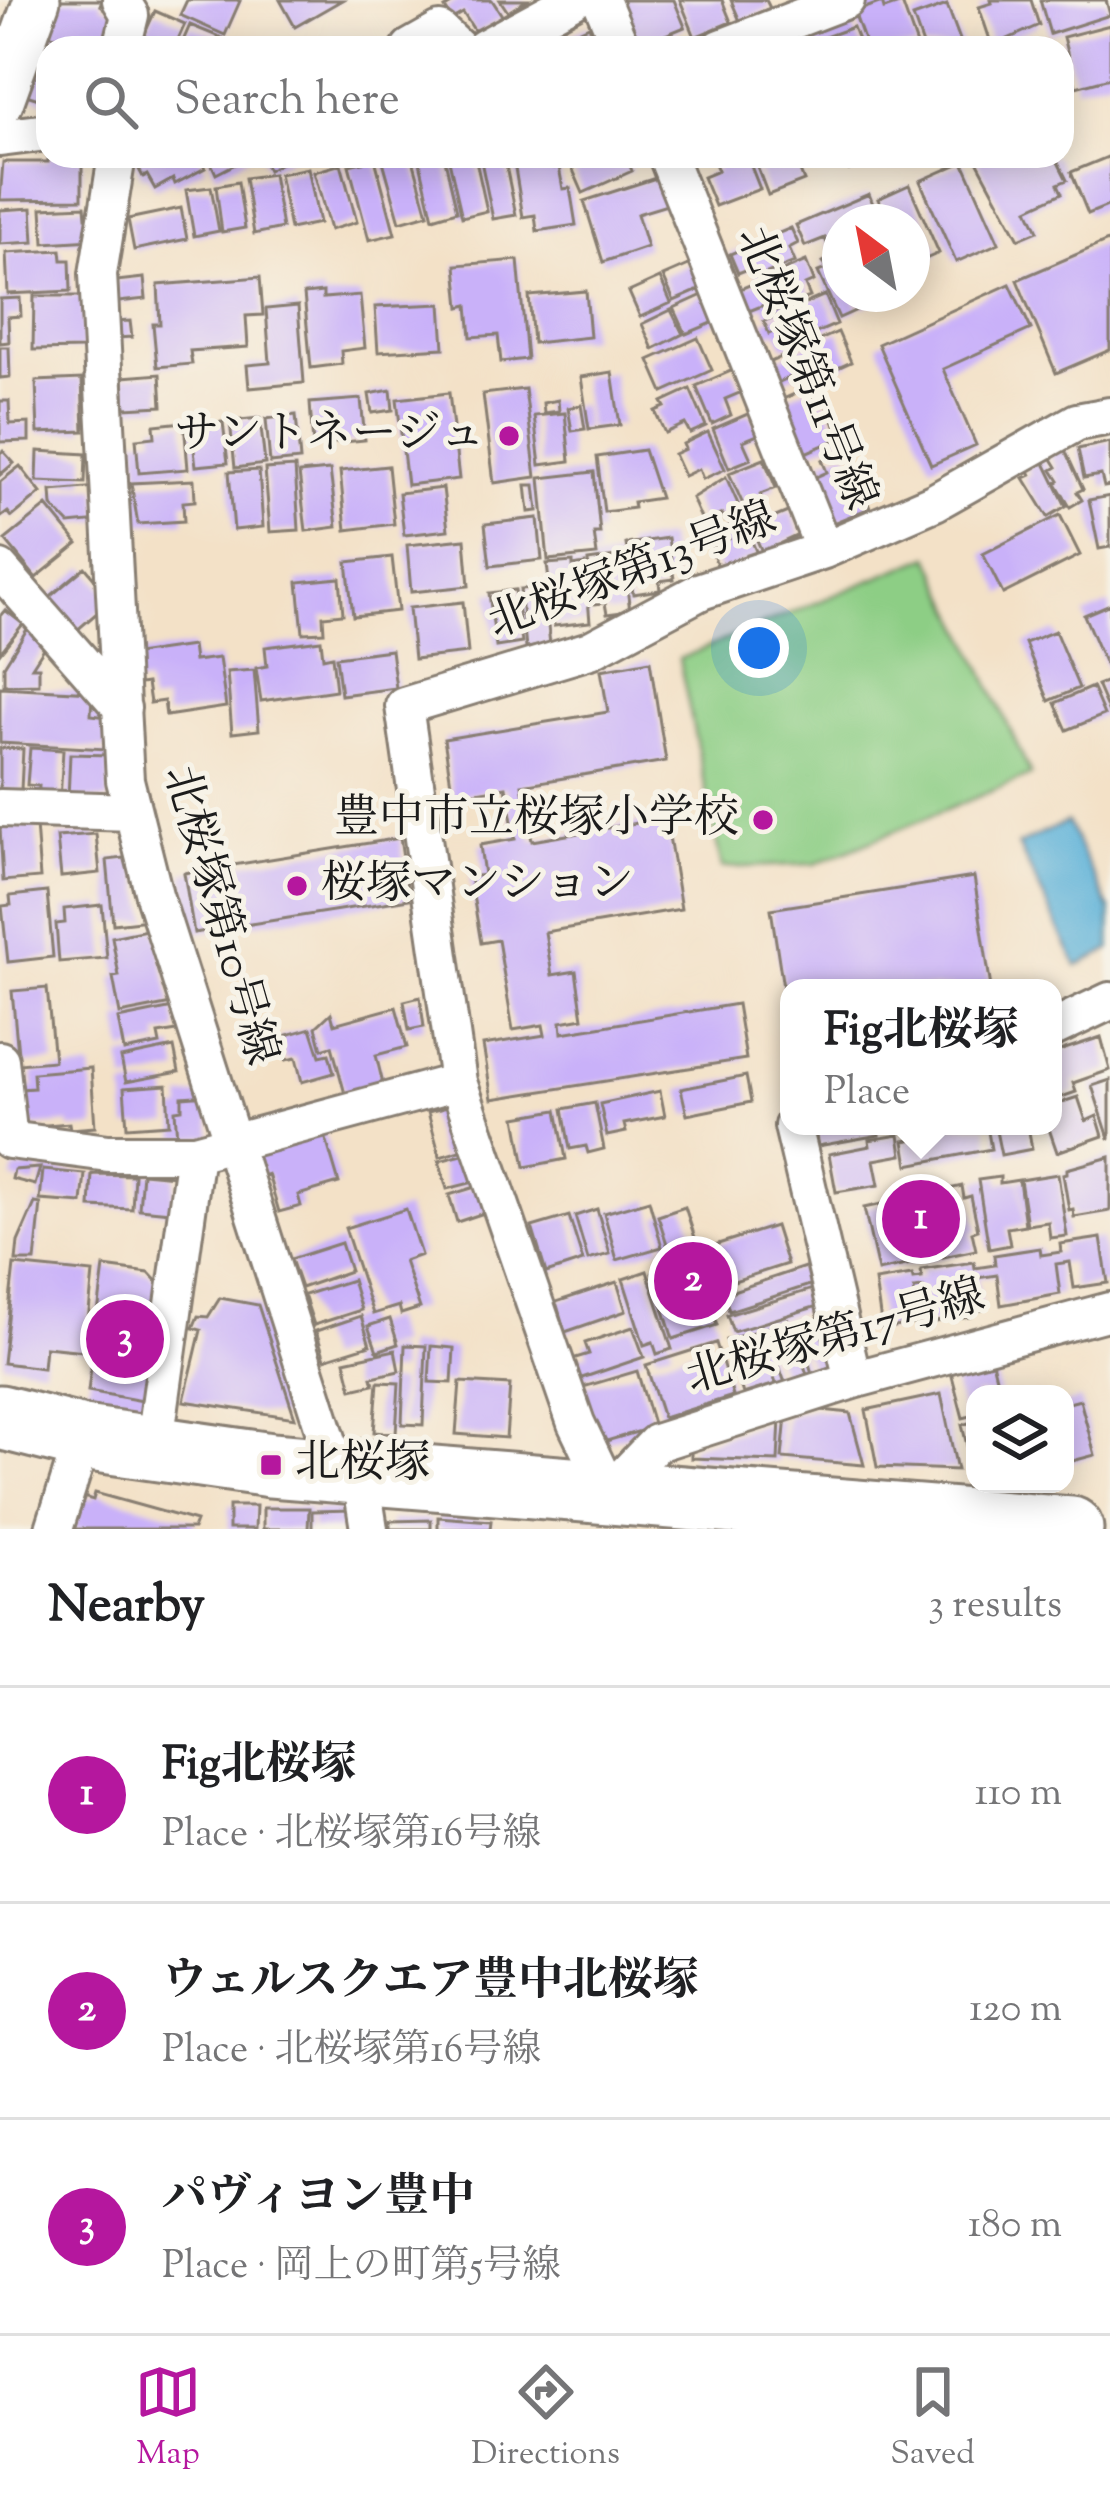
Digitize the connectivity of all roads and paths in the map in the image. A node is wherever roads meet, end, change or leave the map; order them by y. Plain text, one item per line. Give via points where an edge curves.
1 (37, 0) edge
2 (573, 0) edge
3 (601, 0) edge
4 (846, 0) edge
5 (506, 36) edge
6 (616, 36) edge
7 (753, 36) edge
8 (0, 103) edge
9 (36, 134) edge
10 (0, 138) edge
11 (115, 168) edge
12 (672, 168) edge
13 (1110, 416) edge
14 (824, 550) junction
15 (0, 569) edge
16 (122, 708) junction
17 (0, 808) edge
18 (133, 812) junction
19 (1110, 1001) edge
20 (1062, 1024) edge
21 (0, 1060) edge
22 (458, 1082) junction
23 (795, 1135) edge
24 (234, 1143) junction
25 (195, 1153) junction
26 (1110, 1311) edge
27 (853, 1380) junction
28 (0, 1417) edge
29 (82, 1438) junction
30 (154, 1449) junction
31 (356, 1490) edge
32 (609, 1492) junction
33 (54, 1529) edge
34 (1071, 1529) edge

1 - 8 street
2 - 5 street
3 - 6 street
4 - 7 street
9 - 10 street
11 - 16 street, 北桜塚第10号線 via 98,274
12 - 14 street, 北桜塚第11号線
13 - 14 street, 北桜塚第13号線 via 1077,422 935,502
14 - 22 street, 北桜塚第13号線 via 701,591 590,650 404,706
15 - 16 street
16 - 18 street, 北桜塚第10号線
17 - 18 street
18 - 24 street, 北桜塚第10号線
19 - 20 street
21 - 25 street via 9,1139 108,1153
22 - 24 street
22 - 32 street, 北桜塚第13号線 via 576,1423
23 - 27 street
24 - 25 street
24 - 31 street, 北桜塚第10号線
25 - 30 street
26 - 27 street, 北桜塚第17号線
27 - 32 street, 北桜塚第17号線 via 656,1442
28 - 29 highway
29 - 30 highway
29 - 33 street
30 - 31 highway
31 - 32 highway
32 - 34 highway

